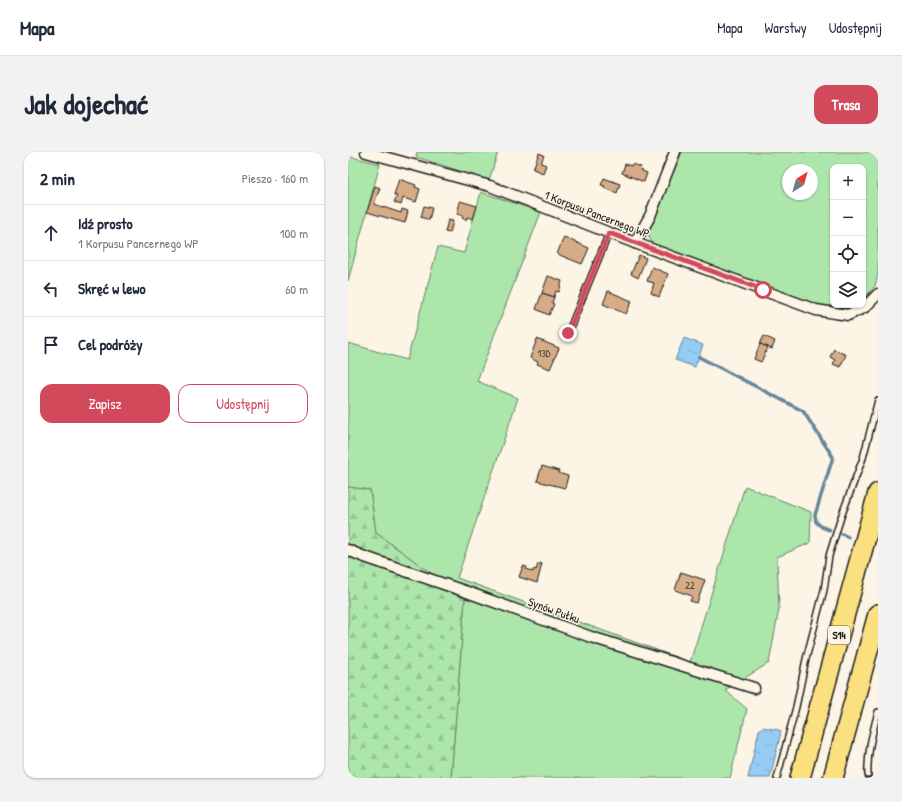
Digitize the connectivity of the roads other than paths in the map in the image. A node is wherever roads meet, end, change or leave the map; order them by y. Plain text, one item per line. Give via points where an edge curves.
1 (366, 152) edge
2 (675, 152) edge
3 (609, 233) junction
4 (635, 243) junction
5 (878, 294) edge
6 (568, 333) dead end
7 (878, 400) edge
8 (878, 493) edge
9 (878, 510) edge
10 (867, 534) junction
11 (348, 550) edge
12 (878, 614) edge
13 (754, 688) dead end
14 (878, 712) edge
15 (868, 775) dead end
16 (776, 778) edge
17 (800, 778) edge
18 (833, 778) edge

1 - 3 street, 1 Korpusu Pancernego WP via 490,186
2 - 4 street via 650,216
3 - 4 street, 1 Korpusu Pancernego WP
3 - 6 lane
4 - 5 street, 1 Korpusu Pancernego WP via 816,310 848,316 865,307
7 - 16 lane via 863,458 829,556 824,590
8 - 10 highway, S14
9 - 10 lane
10 - 17 highway, S14
11 - 13 street, Synów Pułku via 591,637
12 - 18 highway
14 - 15 lane via 870,741

